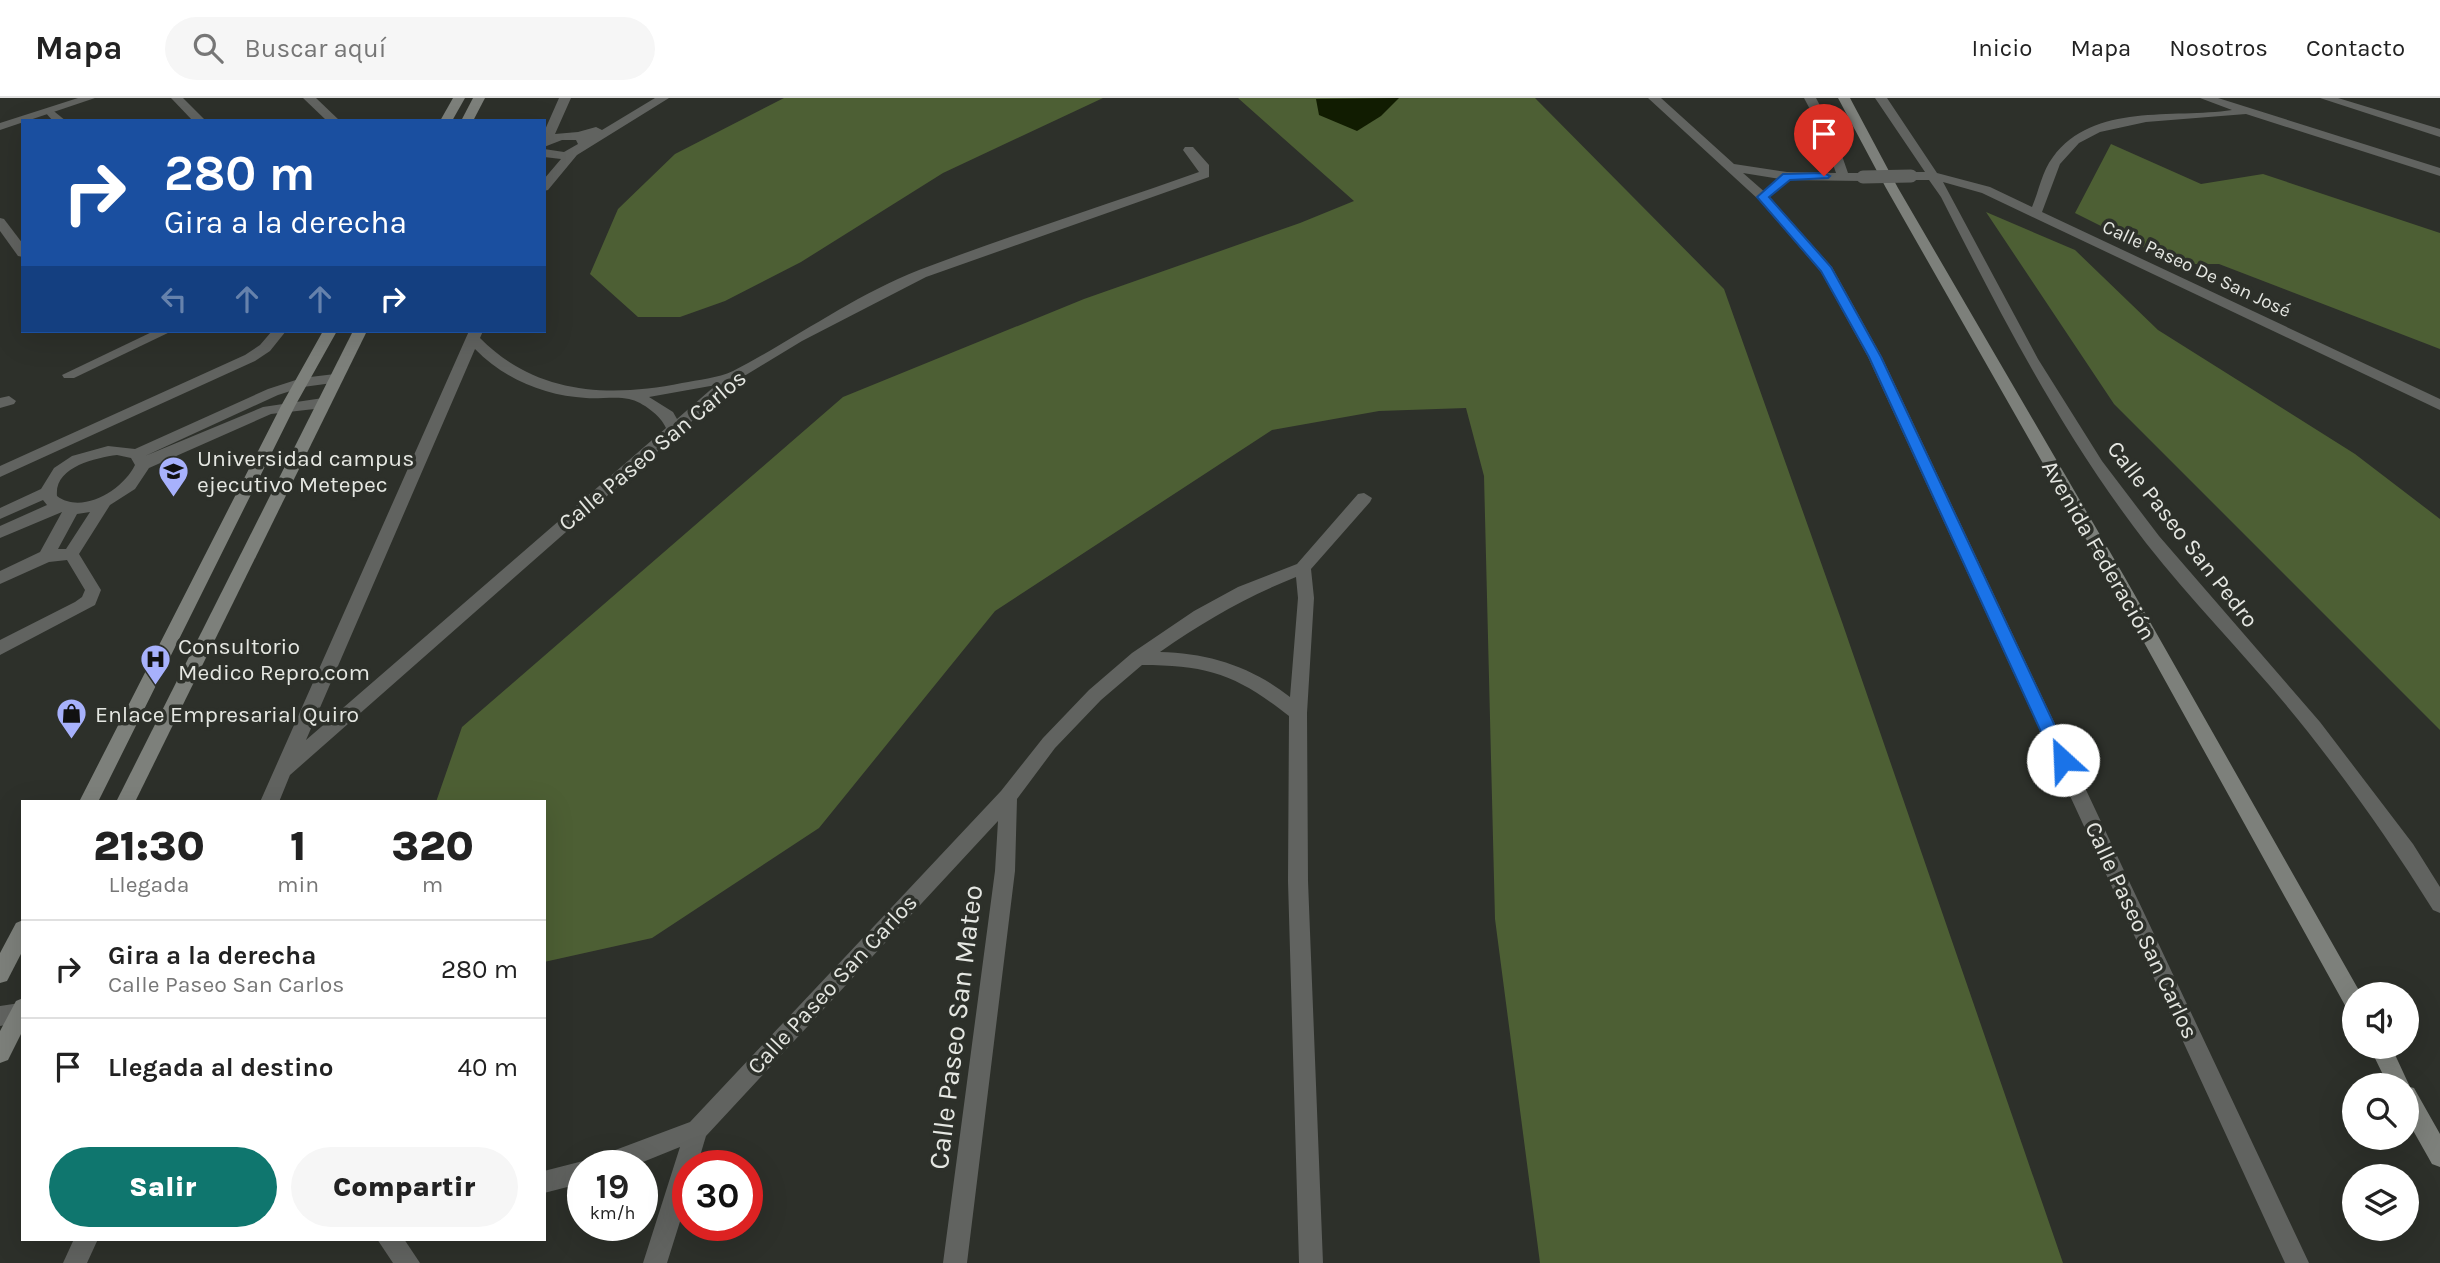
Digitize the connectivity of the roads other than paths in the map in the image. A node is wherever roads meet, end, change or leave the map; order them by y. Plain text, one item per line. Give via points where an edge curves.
1 (89, 98) edge
2 (177, 98) edge
3 (309, 98) edge
4 (459, 98) edge
5 (479, 98) edge
6 (663, 98) edge
7 (1654, 98) edge
8 (1810, 98) edge
9 (1844, 98) edge
10 (1881, 98) edge
11 (2206, 98) edge
12 (2326, 98) edge
13 (76, 100) edge
14 (564, 101) edge
15 (2346, 101) edge
16 (50, 111) junction
17 (2246, 111) junction
18 (25, 119) edge
19 (58, 119) edge
20 (198, 119) edge
21 (332, 119) edge
22 (447, 119) edge
23 (468, 119) edge
24 (21, 120) edge
25 (0, 127) edge
26 (2440, 133) edge
27 (577, 139) junction
28 (546, 140) edge
29 (546, 144) edge
30 (1189, 150) dead end
31 (546, 154) edge
32 (572, 154) junction
33 (1730, 167) junction
34 (2440, 172) edge
35 (1787, 176) junction
36 (1843, 176) junction
37 (1934, 176) junction
38 (546, 185) edge
39 (1763, 197) junction
40 (2035, 212) junction
41 (0, 222) edge
42 (21, 250) edge
43 (161, 333) edge
44 (277, 333) edge
45 (329, 333) edge
46 (359, 333) edge
47 (475, 335) edge
48 (69, 374) dead end
49 (736, 375) junction
50 (335, 379) junction
51 (302, 383) junction
52 (636, 397) junction
53 (323, 403) junction
54 (2440, 405) edge
55 (288, 406) junction
56 (107, 424) junction
57 (674, 429) junction
58 (105, 451) junction
59 (31, 458) junction
60 (139, 459) junction
61 (66, 467) junction
62 (0, 472) edge
63 (48, 492) junction
64 (1364, 498) dead end
65 (105, 502) junction
66 (65, 507) junction
67 (0, 514) edge
68 (0, 532) edge
69 (71, 554) junction
70 (46, 556) junction
71 (1303, 568) junction
72 (0, 578) edge
73 (0, 648) edge
74 (1138, 659) junction
75 (1298, 713) junction
76 (283, 770) junction
77 (1008, 797) junction
78 (89, 800) edge
79 (126, 800) edge
80 (271, 800) edge
81 (2440, 904) edge
82 (21, 933) edge
83 (0, 974) edge
84 (2343, 982) edge
85 (14, 1012) edge
86 (0, 1053) edge
87 (2419, 1119) edge
88 (696, 1130) junction
89 (644, 1150) edge
90 (2440, 1156) edge
91 (567, 1176) edge
92 (546, 1181) edge
93 (85, 1241) edge
94 (390, 1241) edge
95 (75, 1263) edge
96 (408, 1263) edge
97 (655, 1263) edge
98 (955, 1263) edge
99 (1311, 1263) edge
100 (2297, 1263) edge

1 - 13 street
2 - 20 street
3 - 21 street
4 - 22 main road
5 - 23 main road
6 - 27 street
7 - 33 street, Calle Paseo San Carlos
8 - 36 street
9 - 84 main road, Avenida Federación
10 - 37 street, Calle Paseo San Pedro
11 - 17 street
12 - 15 street
13 - 16 street
14 - 27 street
14 - 28 street
15 - 26 street
16 - 18 street
16 - 19 street
17 - 34 street
17 - 40 street via 2161,116 2098,130 2059,155
24 - 25 street
27 - 29 street
27 - 32 street
30 - 49 street, Calle Paseo San Carlos via 1205,174 921,274
31 - 32 street
32 - 38 street
33 - 35 street
33 - 39 street, Calle Paseo San Carlos
35 - 36 street
35 - 39 street
36 - 37 street, Calle Paseo De San José, bridge
37 - 40 street, Calle Paseo De San José via 1970,184
37 - 81 street, Calle Paseo San Pedro via 2031,359 2097,465 2153,540 2314,727 2406,850
39 - 100 street, Calle Paseo San Carlos via 1826,270 1875,357
40 - 54 street, Calle Paseo De San José
41 - 42 street
43 - 48 street
44 - 56 street via 250,358
45 - 51 main road
46 - 50 main road
47 - 52 street via 496,362 523,377 557,388
47 - 76 street
49 - 52 street
49 - 57 street, Calle Paseo San Carlos
50 - 51 street
50 - 53 main road
51 - 55 main road
51 - 60 street via 273,392
52 - 57 street via 668,415
53 - 55 street
53 - 79 main road
55 - 60 street
55 - 78 main road
56 - 58 street
56 - 59 street
57 - 76 street, Calle Paseo San Carlos
58 - 60 street via 117,450
58 - 61 street
59 - 61 street
59 - 62 street
60 - 65 street via 141,474 133,485
61 - 63 street
63 - 66 street via 51,500
63 - 67 street
64 - 71 street, Calle Paseo San Carlos
65 - 66 street
65 - 69 street
66 - 68 street
66 - 70 street
69 - 70 street
69 - 73 street via 93,595
70 - 72 street
71 - 74 street, Calle Paseo San Carlos via 1200,615
71 - 75 street via 1306,598
74 - 75 street via 1210,662 1270,690
74 - 77 street, Calle Paseo San Carlos via 1049,743
75 - 99 street via 1298,881
76 - 80 street
77 - 88 street, Calle Paseo San Carlos
77 - 98 street, Calle Paseo San Mateo via 1005,871
82 - 83 main road
85 - 86 main road
87 - 90 main road
88 - 89 street, Calle Paseo San Carlos
88 - 97 street
91 - 92 street
93 - 95 street
94 - 96 street

